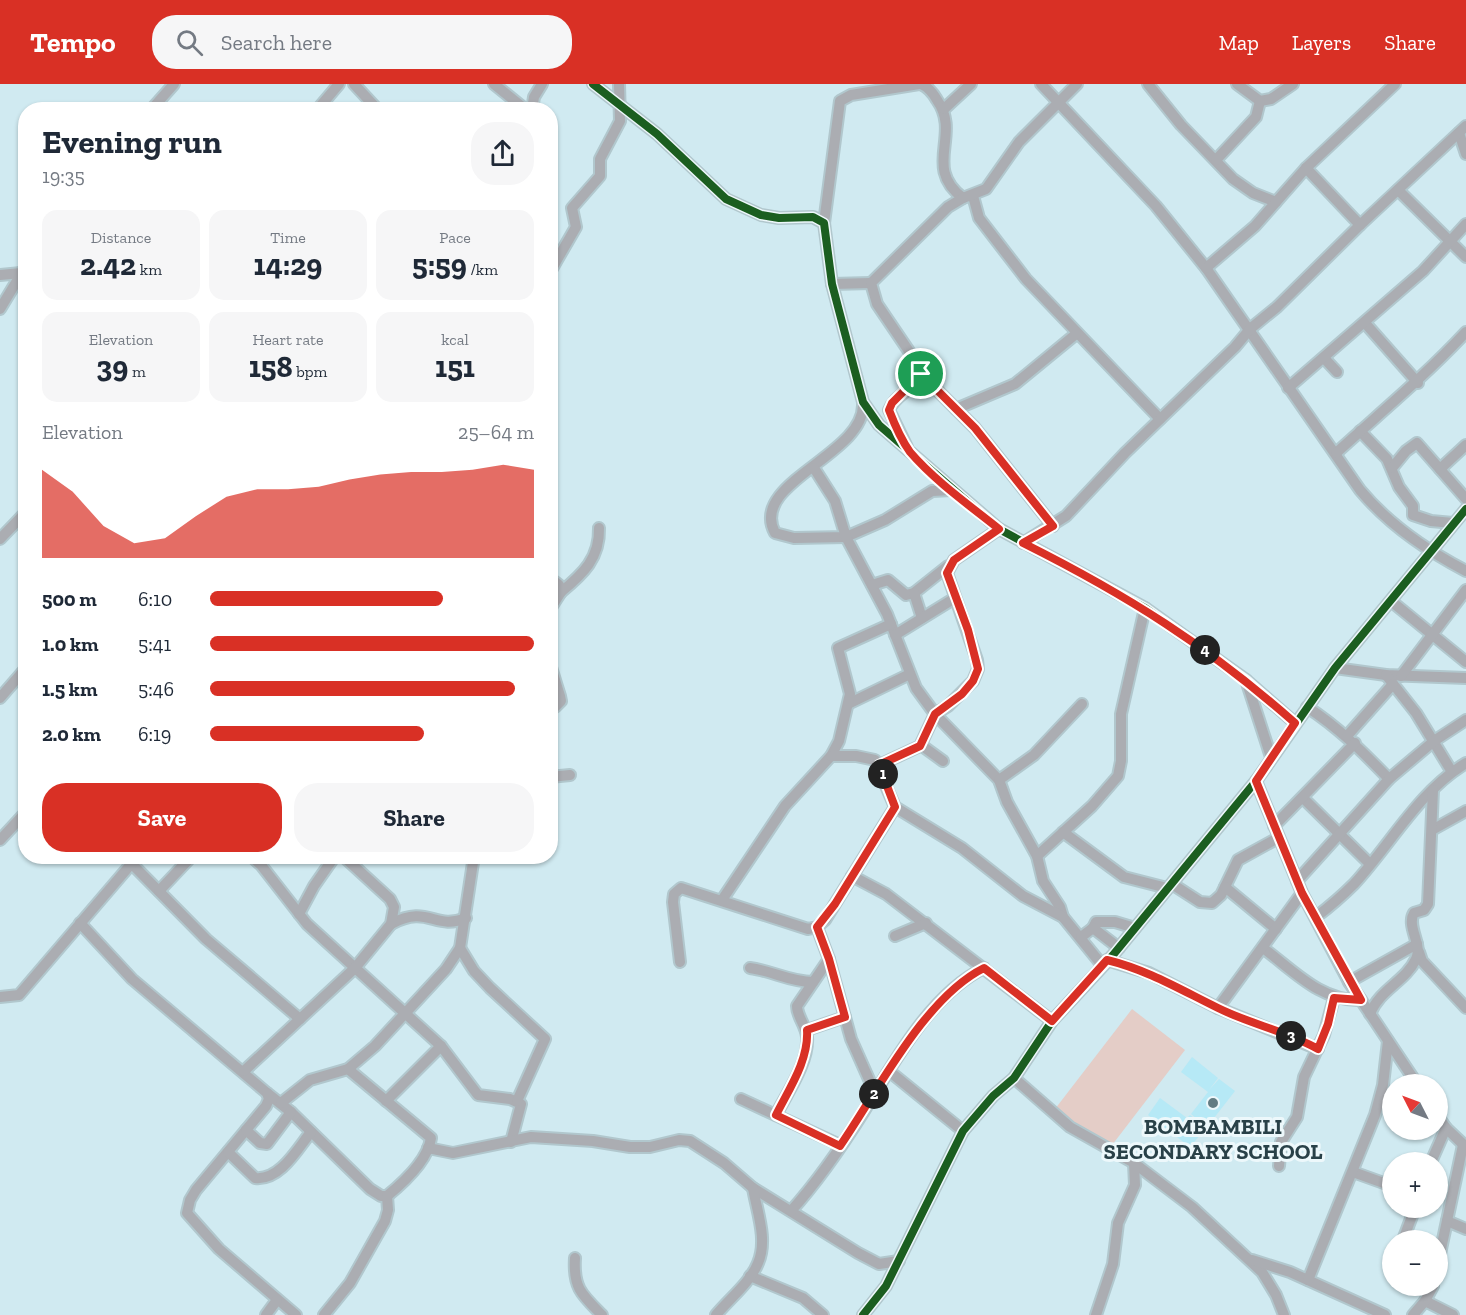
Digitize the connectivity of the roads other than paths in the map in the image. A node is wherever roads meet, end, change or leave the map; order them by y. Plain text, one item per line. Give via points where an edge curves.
1 (174, 84) edge
2 (339, 84) edge
3 (354, 84) edge
4 (494, 84) edge
5 (542, 84) edge
6 (593, 84) edge
7 (920, 84) edge
8 (971, 84) edge
9 (1041, 84) edge
10 (1077, 84) edge
11 (1149, 84) edge
12 (1237, 84) edge
13 (1293, 84) edge
14 (1395, 84) edge
15 (619, 85) edge
16 (852, 90) edge
17 (612, 99) junction
18 (1260, 101) junction
19 (158, 102) edge
20 (324, 102) edge
21 (371, 102) edge
22 (516, 102) edge
23 (533, 102) edge
24 (1059, 103) junction
25 (621, 106) junction
26 (944, 109) junction
27 (1463, 129) edge
28 (1466, 154) edge
29 (1216, 160) junction
30 (1306, 168) junction
31 (1398, 190) junction
32 (968, 197) junction
33 (1276, 202) junction
34 (824, 223) junction
35 (1466, 224) edge
36 (1360, 225) junction
37 (1450, 242) junction
38 (558, 258) edge
39 (1466, 258) edge
40 (1206, 268) junction
41 (18, 273) edge
42 (0, 275) edge
43 (18, 281) edge
44 (871, 283) junction
45 (832, 284) junction
46 (0, 309) edge
47 (1365, 323) junction
48 (1250, 329) junction
49 (1466, 332) edge
50 (1076, 334) junction
51 (1324, 358) junction
52 (1337, 372) dead end
53 (921, 374) junction
54 (1418, 382) junction
55 (1288, 388) junction
56 (863, 402) junction
57 (956, 409) junction
58 (1160, 419) junction
59 (1360, 431) junction
60 (1466, 445) edge
61 (909, 450) junction
62 (1336, 453) junction
63 (814, 468) junction
64 (1392, 468) junction
65 (1440, 469) junction
66 (951, 490) junction
67 (1466, 499) edge
68 (1466, 508) edge
69 (18, 520) edge
70 (1453, 523) junction
71 (1053, 526) junction
72 (599, 528) dead end
73 (999, 529) junction
74 (846, 537) junction
75 (0, 538) edge
76 (1023, 543) junction
77 (1431, 552) junction
78 (948, 566) junction
79 (1466, 571) edge
80 (558, 584) edge
81 (872, 585) junction
82 (1466, 590) edge
83 (561, 592) junction
84 (914, 593) junction
85 (558, 597) edge
86 (955, 598) junction
87 (1391, 602) junction
88 (1145, 608) junction
89 (922, 618) junction
90 (891, 624) junction
91 (1433, 634) junction
92 (895, 635) junction
93 (1466, 662) edge
94 (1335, 668) junction
95 (910, 674) junction
96 (1401, 675) junction
97 (18, 677) edge
98 (1466, 678) edge
99 (1246, 680) junction
100 (1390, 680) junction
101 (558, 690) edge
102 (0, 698) edge
103 (850, 703) junction
104 (558, 704) edge
105 (1082, 704) dead end
106 (1307, 707) junction
107 (935, 714) junction
108 (1466, 720) edge
109 (1295, 723) junction
110 (1351, 740) junction
111 (1434, 741) junction
112 (921, 745) junction
113 (831, 756) junction
114 (1271, 757) junction
115 (943, 761) dead end
116 (1466, 763) edge
117 (879, 765) junction
118 (1452, 772) junction
119 (570, 775) dead end
120 (558, 776) edge
121 (1389, 779) junction
122 (999, 780) junction
123 (1256, 781) junction
124 (1433, 790) junction
125 (1303, 798) junction
126 (895, 807) junction
127 (1466, 811) edge
128 (18, 821) edge
129 (1274, 826) junction
130 (1432, 830) junction
131 (1063, 832) junction
132 (1341, 833) junction
133 (1278, 838) junction
134 (0, 840) edge
135 (1037, 856) junction
136 (132, 864) edge
137 (138, 864) edge
138 (184, 864) edge
139 (260, 864) edge
140 (329, 864) edge
141 (352, 864) edge
142 (473, 864) edge
143 (1370, 864) junction
144 (852, 876) junction
145 (1297, 881) junction
146 (1170, 886) junction
147 (1225, 887) junction
148 (159, 891) junction
149 (1302, 893) junction
150 (722, 900) junction
151 (299, 914) junction
152 (1063, 917) junction
153 (1316, 917) junction
154 (466, 918) junction
155 (80, 923) junction
156 (926, 923) junction
157 (391, 924) junction
158 (817, 927) junction
159 (1093, 928) junction
160 (1135, 928) junction
161 (1276, 929) junction
162 (895, 936) dead end
163 (1081, 937) junction
164 (460, 948) junction
165 (1119, 948) junction
166 (1263, 948) junction
167 (1418, 948) junction
168 (829, 959) junction
169 (680, 962) dead end
170 (1105, 963) junction
171 (355, 968) junction
172 (750, 968) dead end
173 (984, 968) junction
174 (813, 982) junction
175 (1349, 982) junction
176 (0, 997) edge
177 (1334, 998) junction
178 (1361, 1000) junction
179 (1218, 1008) junction
180 (1466, 1008) edge
181 (406, 1013) junction
182 (1370, 1014) junction
183 (845, 1017) junction
184 (300, 1019) junction
185 (1052, 1021) junction
186 (807, 1030) junction
187 (1388, 1041) junction
188 (441, 1046) junction
189 (1318, 1049) junction
190 (348, 1069) junction
191 (244, 1071) junction
192 (889, 1071) junction
193 (1410, 1074) edge
194 (1014, 1078) junction
195 (267, 1093) junction
196 (875, 1093) junction
197 (741, 1099) dead end
198 (386, 1101) junction
199 (518, 1101) junction
200 (281, 1103) junction
201 (291, 1112) junction
202 (776, 1115) junction
203 (246, 1130) junction
204 (1448, 1130) edge
205 (963, 1131) junction
206 (311, 1132) junction
207 (511, 1142) junction
208 (840, 1146) junction
209 (1464, 1146) edge
210 (428, 1148) junction
211 (228, 1152) junction
212 (1134, 1163) junction
213 (1279, 1166) dead end
214 (1353, 1172) junction
215 (1382, 1182) edge
216 (753, 1188) junction
217 (387, 1196) junction
218 (791, 1211) junction
219 (1447, 1221) junction
220 (1466, 1229) edge
221 (1445, 1230) edge
222 (575, 1258) dead end
223 (1252, 1260) junction
224 (899, 1261) junction
225 (750, 1276) junction
226 (1308, 1280) junction
227 (1428, 1296) edge
228 (277, 1300) junction
229 (1425, 1301) junction
230 (266, 1315) edge
231 (296, 1315) edge
232 (324, 1315) edge
233 (602, 1315) edge
234 (716, 1315) edge
235 (823, 1315) edge
236 (862, 1315) edge
237 (1096, 1315) edge
238 (1284, 1315) edge
239 (1385, 1315) edge
240 (1413, 1315) edge
241 (1454, 1315) edge

1 - 19 street
2 - 20 street
3 - 21 street
4 - 22 street
5 - 23 street
6 - 17 street
7 - 16 street
7 - 26 street
8 - 26 street
9 - 24 street
10 - 24 street
11 - 29 street via 1181,125
12 - 18 street
13 - 18 street
14 - 30 street
15 - 17 street
15 - 25 street
16 - 34 street via 837,106
17 - 25 street
18 - 29 street via 1256,117
24 - 32 street via 1018,142 986,189
24 - 40 street via 1156,206
25 - 34 street via 657,134 726,200 761,215 813,217
25 - 38 street via 618,126 600,159 600,176 572,208 576,227
26 - 32 street via 948,127 943,173 948,183
27 - 28 street
27 - 31 street
29 - 33 street via 1242,187
30 - 33 street
30 - 36 street
31 - 36 street
31 - 37 street
32 - 44 street via 925,228
32 - 50 street via 987,231
33 - 40 street via 1255,226
34 - 45 street
35 - 37 street
36 - 48 street
37 - 39 street
37 - 47 street
40 - 48 street
41 - 42 street
43 - 46 street
44 - 45 street
44 - 53 street via 877,304 914,357
45 - 56 street
47 - 51 street
47 - 54 street
48 - 55 street
48 - 58 street
49 - 54 street
50 - 57 street via 1015,384
50 - 58 street
51 - 52 street
51 - 55 street
53 - 57 street
53 - 61 street via 889,410
54 - 59 street
55 - 62 street
56 - 61 street via 879,425
56 - 63 street via 860,424
57 - 71 street via 996,452
58 - 71 street
59 - 62 street
59 - 64 street
60 - 65 street
61 - 66 street
62 - 77 street via 1379,513
63 - 74 street via 835,501
63 - 74 street via 780,494 772,527 784,537
64 - 65 street via 1417,443
64 - 70 street via 1413,506 1413,515
65 - 67 street
66 - 73 street
66 - 74 street via 932,491 870,528
68 - 70 street
69 - 75 street
70 - 77 street
71 - 76 street
72 - 83 street via 593,560
73 - 76 street
73 - 78 street
74 - 81 street
76 - 88 street
77 - 79 street
77 - 87 street
78 - 84 street
78 - 86 street
80 - 83 street
81 - 84 street via 888,580 902,595
81 - 90 street
82 - 91 street
83 - 85 street
84 - 89 street
86 - 89 street
86 - 107 street via 978,669 962,694
87 - 91 street
87 - 94 street
88 - 99 street
88 - 131 street via 1121,714 1118,776
89 - 92 street
90 - 92 street
90 - 103 street via 837,648
91 - 93 street
91 - 96 street
92 - 95 street
94 - 100 street
94 - 106 street
95 - 103 street
95 - 107 street
96 - 98 street
96 - 100 street
97 - 102 street
99 - 109 street
99 - 114 street
100 - 110 street
100 - 111 street
101 - 104 street
103 - 113 street
105 - 122 street via 1035,754
106 - 109 street
106 - 110 street
107 - 112 street
107 - 122 street
108 - 111 street
109 - 114 street
110 - 121 street
110 - 125 street
111 - 118 street
111 - 121 street
112 - 115 street
112 - 117 street
113 - 117 street via 869,757
113 - 150 street via 785,806
114 - 123 street
116 - 118 street
117 - 126 street
118 - 124 street
119 - 120 street
121 - 132 street
122 - 135 street
123 - 129 street
123 - 146 street
124 - 130 street
124 - 143 street
125 - 129 street
125 - 132 street
126 - 144 street
126 - 152 street via 945,836 1023,896
127 - 130 street
128 - 134 street
129 - 133 street
130 - 167 street via 1428,904 1411,919
131 - 135 street
131 - 146 street via 1124,877
132 - 143 street
132 - 145 street
133 - 145 street
133 - 147 street via 1238,860
135 - 152 street via 1042,881
136 - 155 street
137 - 148 street
138 - 148 street
139 - 151 street
140 - 151 street
141 - 157 street via 390,899 394,907
142 - 154 street
143 - 153 street via 1354,884
144 - 156 street via 886,894
144 - 158 street
145 - 149 street
146 - 147 street via 1200,902 1212,903
146 - 160 street
147 - 161 street
148 - 184 street via 206,939
149 - 153 street
149 - 161 street
150 - 158 street via 808,928
150 - 169 street via 684,887 674,894 673,917
151 - 171 street
152 - 163 street
153 - 175 street
154 - 157 street via 447,923 416,915
154 - 164 street
155 - 176 street via 19,995
155 - 191 street via 132,979
156 - 162 street
156 - 173 street
157 - 171 street
158 - 168 street
159 - 160 street via 1096,921 1102,920
159 - 163 street
159 - 165 street
160 - 165 street
161 - 166 street
163 - 170 street
164 - 181 street via 441,976
164 - 199 street via 474,971 545,1039
165 - 170 street
166 - 177 street
166 - 179 street
167 - 175 street
167 - 180 street via 1422,961
167 - 182 street via 1413,965 1379,996
168 - 174 street
168 - 183 street
170 - 179 street via 1149,973
170 - 185 street
171 - 181 street
171 - 184 street
172 - 174 street via 791,981
173 - 185 street
173 - 192 street via 958,982
174 - 186 street via 797,1006
175 - 178 street
177 - 178 street
177 - 189 street
178 - 182 street
179 - 189 street
181 - 188 street
181 - 190 street
182 - 187 street
183 - 186 street
183 - 196 street
184 - 191 street
185 - 194 street
186 - 202 street via 804,1056
187 - 193 street
187 - 214 street via 1380,1100
188 - 198 street
188 - 199 street via 478,1095
189 - 213 street via 1304,1077 1297,1117 1281,1142
190 - 198 street
190 - 200 street via 310,1080
191 - 195 street
192 - 196 street
192 - 205 street
194 - 205 street
194 - 212 street via 1070,1127
195 - 200 street
195 - 203 street via 266,1106
196 - 208 street
197 - 202 street
198 - 210 street via 430,1138
199 - 207 street via 521,1111
200 - 201 street
201 - 203 street via 267,1144 260,1143
201 - 206 street
202 - 208 street
203 - 211 street
204 - 209 street
205 - 224 street
206 - 211 street via 269,1177 255,1178
206 - 217 street via 370,1188
207 - 210 street via 453,1152
207 - 216 street via 531,1137 559,1138 650,1147 690,1141 724,1162
208 - 218 street
209 - 219 street
210 - 217 street
211 - 228 street via 196,1190 187,1213 213,1243
212 - 223 street
212 - 237 street via 1135,1185 1118,1223 1113,1264
214 - 215 street
214 - 226 street
216 - 218 street
216 - 225 street via 762,1248
217 - 232 street via 385,1221 350,1283
218 - 224 street via 872,1261
219 - 220 street
219 - 221 street
222 - 233 street via 577,1288
223 - 226 street
223 - 238 street via 1270,1284
224 - 236 street via 886,1286
225 - 234 street
225 - 235 street via 803,1298
226 - 239 street
227 - 229 street
228 - 230 street
228 - 231 street
229 - 240 street
229 - 241 street

